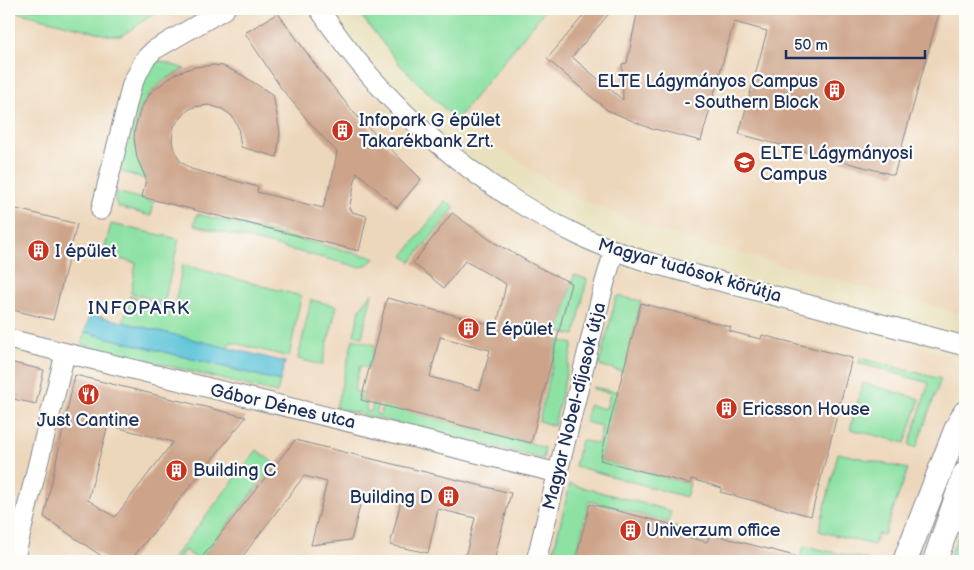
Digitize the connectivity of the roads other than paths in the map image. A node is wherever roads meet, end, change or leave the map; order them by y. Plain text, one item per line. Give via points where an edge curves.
1 (225, 9) edge
2 (319, 9) edge
3 (100, 210) dead end
4 (614, 250) junction
5 (9, 339) edge
6 (965, 346) edge
7 (65, 354) junction
8 (965, 413) edge
9 (558, 473) junction
10 (965, 474) edge
11 (14, 561) edge
12 (536, 561) edge
13 (905, 561) edge
14 (936, 561) edge

1 - 3 street via 154,50 145,59 132,84
2 - 4 street, Magyar tudósok körútja via 370,76 462,164 548,220
4 - 6 street, Magyar tudósok körútja via 717,281
4 - 9 street, Magyar Nobel-díjasok útja
5 - 7 street, Gábor Dénes utca
7 - 9 street, Gábor Dénes utca
7 - 11 street
8 - 13 street
9 - 12 street, Magyar Nobel-díjasok útja
10 - 14 street

